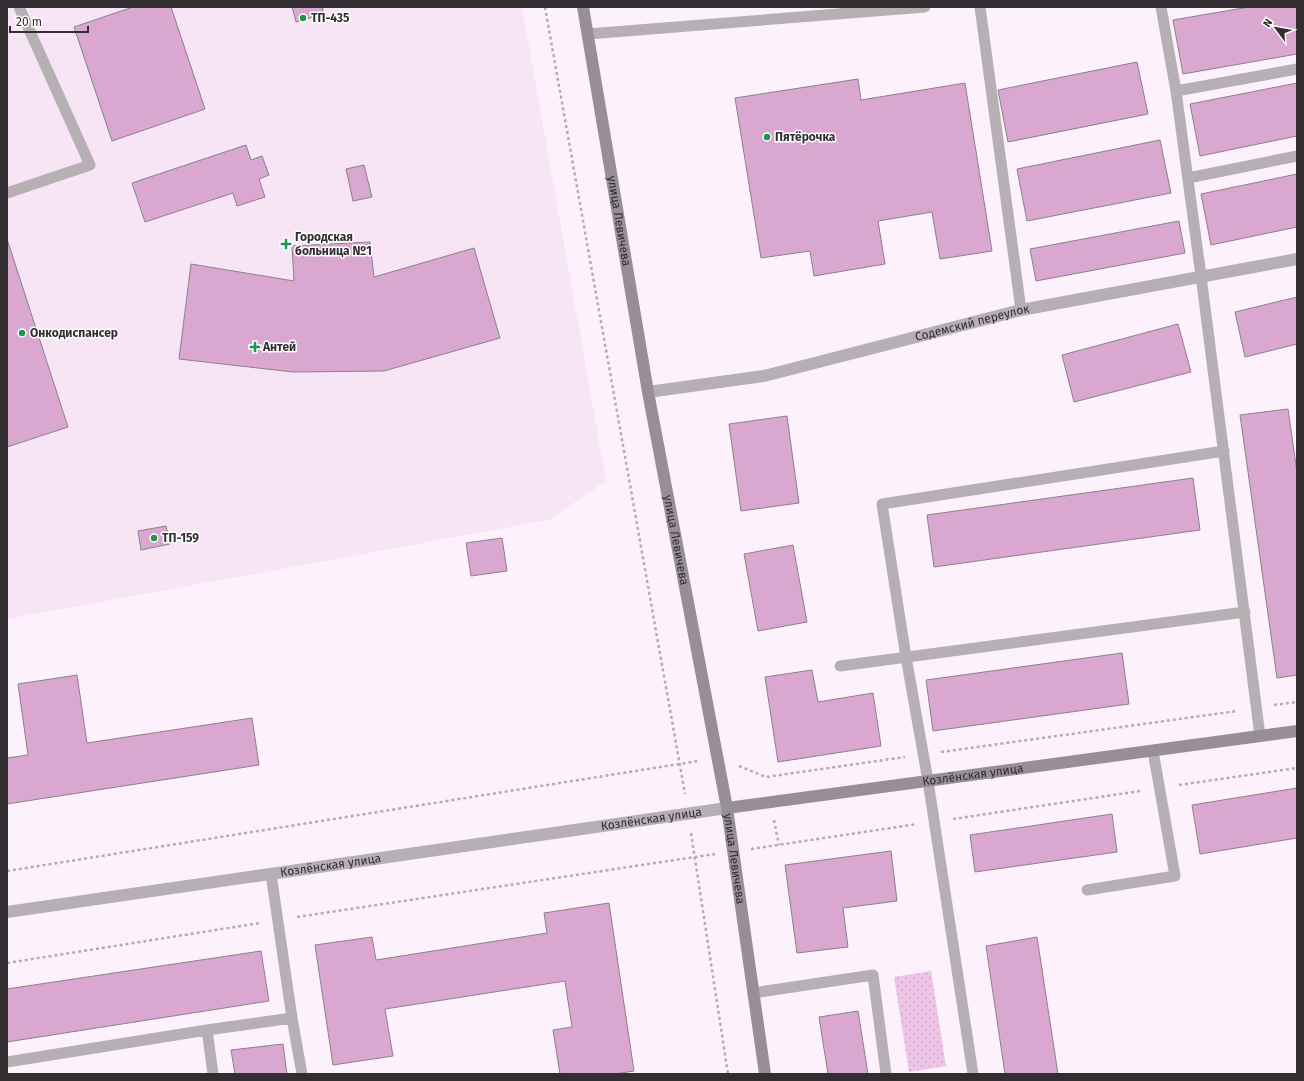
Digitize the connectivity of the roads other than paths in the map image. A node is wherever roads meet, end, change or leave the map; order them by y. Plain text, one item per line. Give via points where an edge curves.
1 (19, 7) edge
2 (583, 7) edge
3 (925, 7) edge
4 (980, 7) edge
5 (1161, 7) edge
6 (588, 34) junction
7 (1297, 69) edge
8 (1176, 91) junction
9 (1297, 156) edge
10 (1188, 178) junction
11 (7, 193) edge
12 (1297, 259) edge
13 (1202, 276) junction
14 (1021, 310) junction
15 (648, 392) junction
16 (1224, 451) junction
17 (1244, 612) junction
18 (906, 657) junction
19 (840, 666) dead end
20 (1297, 731) edge
21 (1260, 736) junction
22 (1153, 751) junction
23 (928, 781) junction
24 (727, 808) junction
25 (271, 874) junction
26 (1087, 890) dead end
27 (7, 912) edge
28 (753, 993) junction
29 (292, 1018) junction
30 (207, 1030) junction
31 (7, 1062) edge
32 (213, 1074) edge
33 (302, 1074) edge
34 (764, 1074) edge
35 (886, 1074) edge
36 (973, 1074) edge

1 - 11 lane via 90,165
2 - 6 street, улица Левичева
3 - 6 lane
4 - 14 lane
5 - 8 lane
6 - 15 street, улица Левичева
7 - 8 lane
8 - 10 lane
9 - 10 lane
10 - 13 lane
12 - 13 street, Содемский переулок
13 - 14 street, Содемский переулок
13 - 16 lane
14 - 15 street, Содемский переулок via 764,376
15 - 24 street, улица Левичева
16 - 17 lane
16 - 18 lane via 882,504
17 - 18 lane
17 - 21 lane
18 - 19 lane
18 - 23 lane
20 - 21 street, Козлёнская улица
21 - 22 street, Козлёнская улица
22 - 23 street, Козлёнская улица
22 - 26 lane via 1174,876
23 - 24 street, Козлёнская улица
23 - 36 lane
24 - 25 street, Козлёнская улица
24 - 28 street, улица Левичева
25 - 27 street, Козлёнская улица
25 - 29 lane
28 - 34 street, улица Левичева
28 - 35 lane via 873,975
29 - 30 lane
29 - 33 lane
30 - 31 lane
30 - 32 lane

